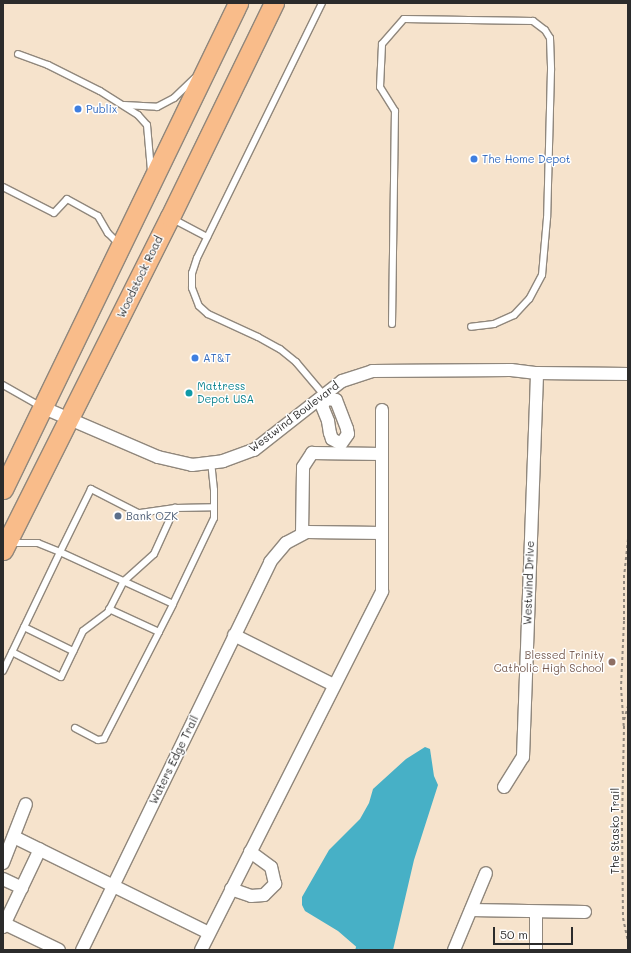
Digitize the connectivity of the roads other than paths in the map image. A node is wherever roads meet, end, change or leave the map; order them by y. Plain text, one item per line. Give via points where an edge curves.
1 (274, 3) edge
2 (322, 3) edge
3 (234, 7) edge
4 (18, 54) dead end
5 (207, 68) junction
6 (124, 105) junction
7 (152, 182) junction
8 (3, 187) edge
9 (170, 217) junction
10 (207, 237) junction
11 (121, 246) junction
12 (392, 324) dead end
13 (471, 327) dead end
14 (537, 373) junction
15 (628, 374) edge
16 (3, 385) edge
17 (325, 397) junction
18 (44, 408) junction
19 (382, 410) dead end
20 (342, 415) junction
21 (69, 420) junction
22 (328, 421) junction
23 (341, 449) junction
24 (382, 454) junction
25 (211, 463) junction
26 (3, 489) edge
27 (214, 507) junction
28 (175, 508) junction
29 (382, 533) junction
30 (302, 534) junction
31 (5, 547) edge
32 (60, 552) junction
33 (124, 582) junction
34 (172, 604) junction
35 (109, 609) junction
36 (24, 627) junction
37 (159, 632) junction
38 (234, 635) junction
39 (73, 651) junction
40 (12, 652) junction
41 (3, 671) edge
42 (334, 685) junction
43 (75, 728) dead end
44 (504, 787) dead end
45 (26, 804) dead end
46 (14, 837) junction
47 (40, 849) junction
48 (250, 852) junction
49 (4, 863) edge
50 (486, 873) dead end
51 (3, 879) edge
52 (114, 885) junction
53 (22, 888) junction
54 (231, 889) junction
55 (471, 910) junction
56 (536, 912) junction
57 (584, 912) dead end
58 (3, 925) edge
59 (209, 933) junction
60 (58, 950) edge
61 (82, 950) edge
62 (201, 950) edge
63 (454, 950) edge
64 (536, 950) edge

1 - 9 main road, Woodstock Road
2 - 10 lane
3 - 5 main road
4 - 6 lane via 48,66
5 - 6 lane via 174,98 157,107
5 - 7 main road
6 - 7 lane via 147,125
7 - 11 main road
8 - 11 lane via 54,214 67,199 98,216 108,233
9 - 10 lane
9 - 21 main road, Woodstock Road
10 - 17 lane via 192,274 192,288 199,306 208,314 280,349 296,362
11 - 18 main road
12 - 13 lane via 395,111 380,87 382,44 404,18 534,21 550,38 547,218 542,275 529,299 514,315 494,324
14 - 15 street, Westwind Boulevard
14 - 17 street, Westwind Boulevard via 511,370 372,371 342,381
14 - 44 street, Westwind Drive via 523,757
16 - 18 lane
17 - 20 street via 336,400
17 - 22 street via 322,406
17 - 25 street, Westwind Boulevard via 254,450
18 - 21 street, Westwind Boulevard
18 - 26 main road
19 - 24 street
20 - 22 street
20 - 23 street via 348,434
21 - 25 street, Westwind Boulevard via 158,457 192,465
21 - 31 main road, Woodstock Road
22 - 23 street via 332,438
23 - 24 street
23 - 30 street via 312,453 303,467
24 - 29 street
25 - 27 lane
27 - 28 lane
27 - 34 lane via 214,518
28 - 32 lane via 138,513 91,490
28 - 33 lane via 154,554
29 - 30 street, Waters Edge Trail
29 - 42 street via 382,590
30 - 38 street, Waters Edge Trail via 286,543 270,562
31 - 32 lane via 38,543
32 - 33 lane
32 - 36 lane
33 - 34 lane
33 - 35 lane
34 - 37 lane
35 - 37 lane
35 - 39 lane via 83,631
36 - 39 lane
36 - 40 lane
37 - 43 lane via 104,739 98,740
38 - 42 street
38 - 52 street, Waters Edge Trail
39 - 40 lane via 61,677
40 - 41 lane
42 - 48 street
45 - 46 street
46 - 47 street
46 - 49 street
47 - 52 street
47 - 53 street
48 - 54 street
48 - 54 street via 271,867 275,884 264,894 251,896
50 - 55 street
51 - 53 street
52 - 59 street
52 - 61 street, Waters Edge Trail
53 - 58 street
54 - 59 street
55 - 56 street
55 - 63 street
56 - 57 street
56 - 64 street
58 - 60 street
59 - 62 street

